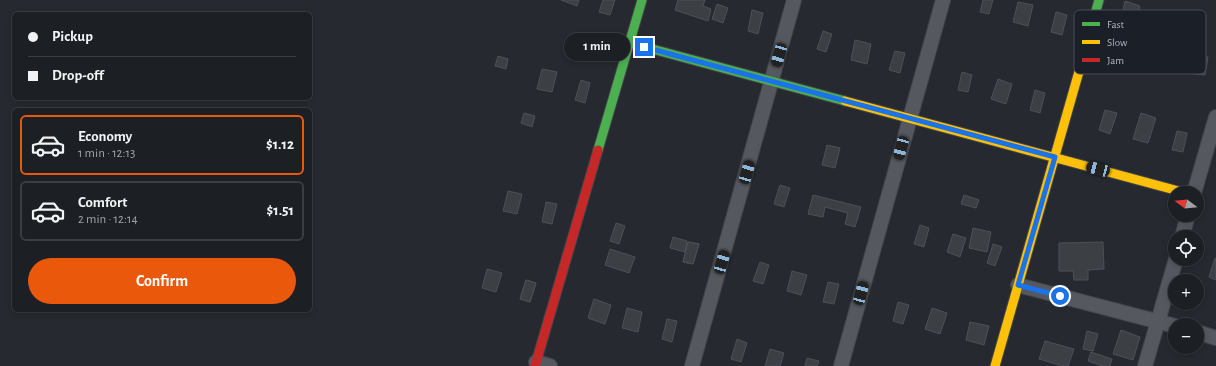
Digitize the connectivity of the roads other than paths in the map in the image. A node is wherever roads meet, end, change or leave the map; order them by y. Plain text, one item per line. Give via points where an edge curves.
1 (642, 0) edge
2 (794, 0) edge
3 (943, 0) edge
4 (1099, 0) edge
5 (1096, 10) edge
6 (630, 43) junction
7 (1078, 74) edge
8 (772, 82) junction
9 (1216, 117) edge
10 (909, 118) junction
11 (1055, 157) junction
12 (1196, 186) edge
13 (1168, 188) edge
14 (1174, 266) edge
15 (1018, 285) junction
16 (1158, 321) junction
17 (1168, 324) edge
18 (1204, 334) edge
19 (1216, 338) edge
20 (540, 365) edge
21 (692, 366) edge
22 (841, 366) edge
23 (995, 366) edge
24 (1145, 366) edge

1 - 6 street
2 - 8 street
3 - 10 street
4 - 5 street
6 - 8 street
6 - 20 street
7 - 11 street
8 - 10 street
8 - 21 street
9 - 12 street
10 - 11 street
10 - 22 street
11 - 13 street
11 - 15 street
14 - 16 street
15 - 16 street
15 - 23 street
16 - 17 street
16 - 24 street
18 - 19 street

